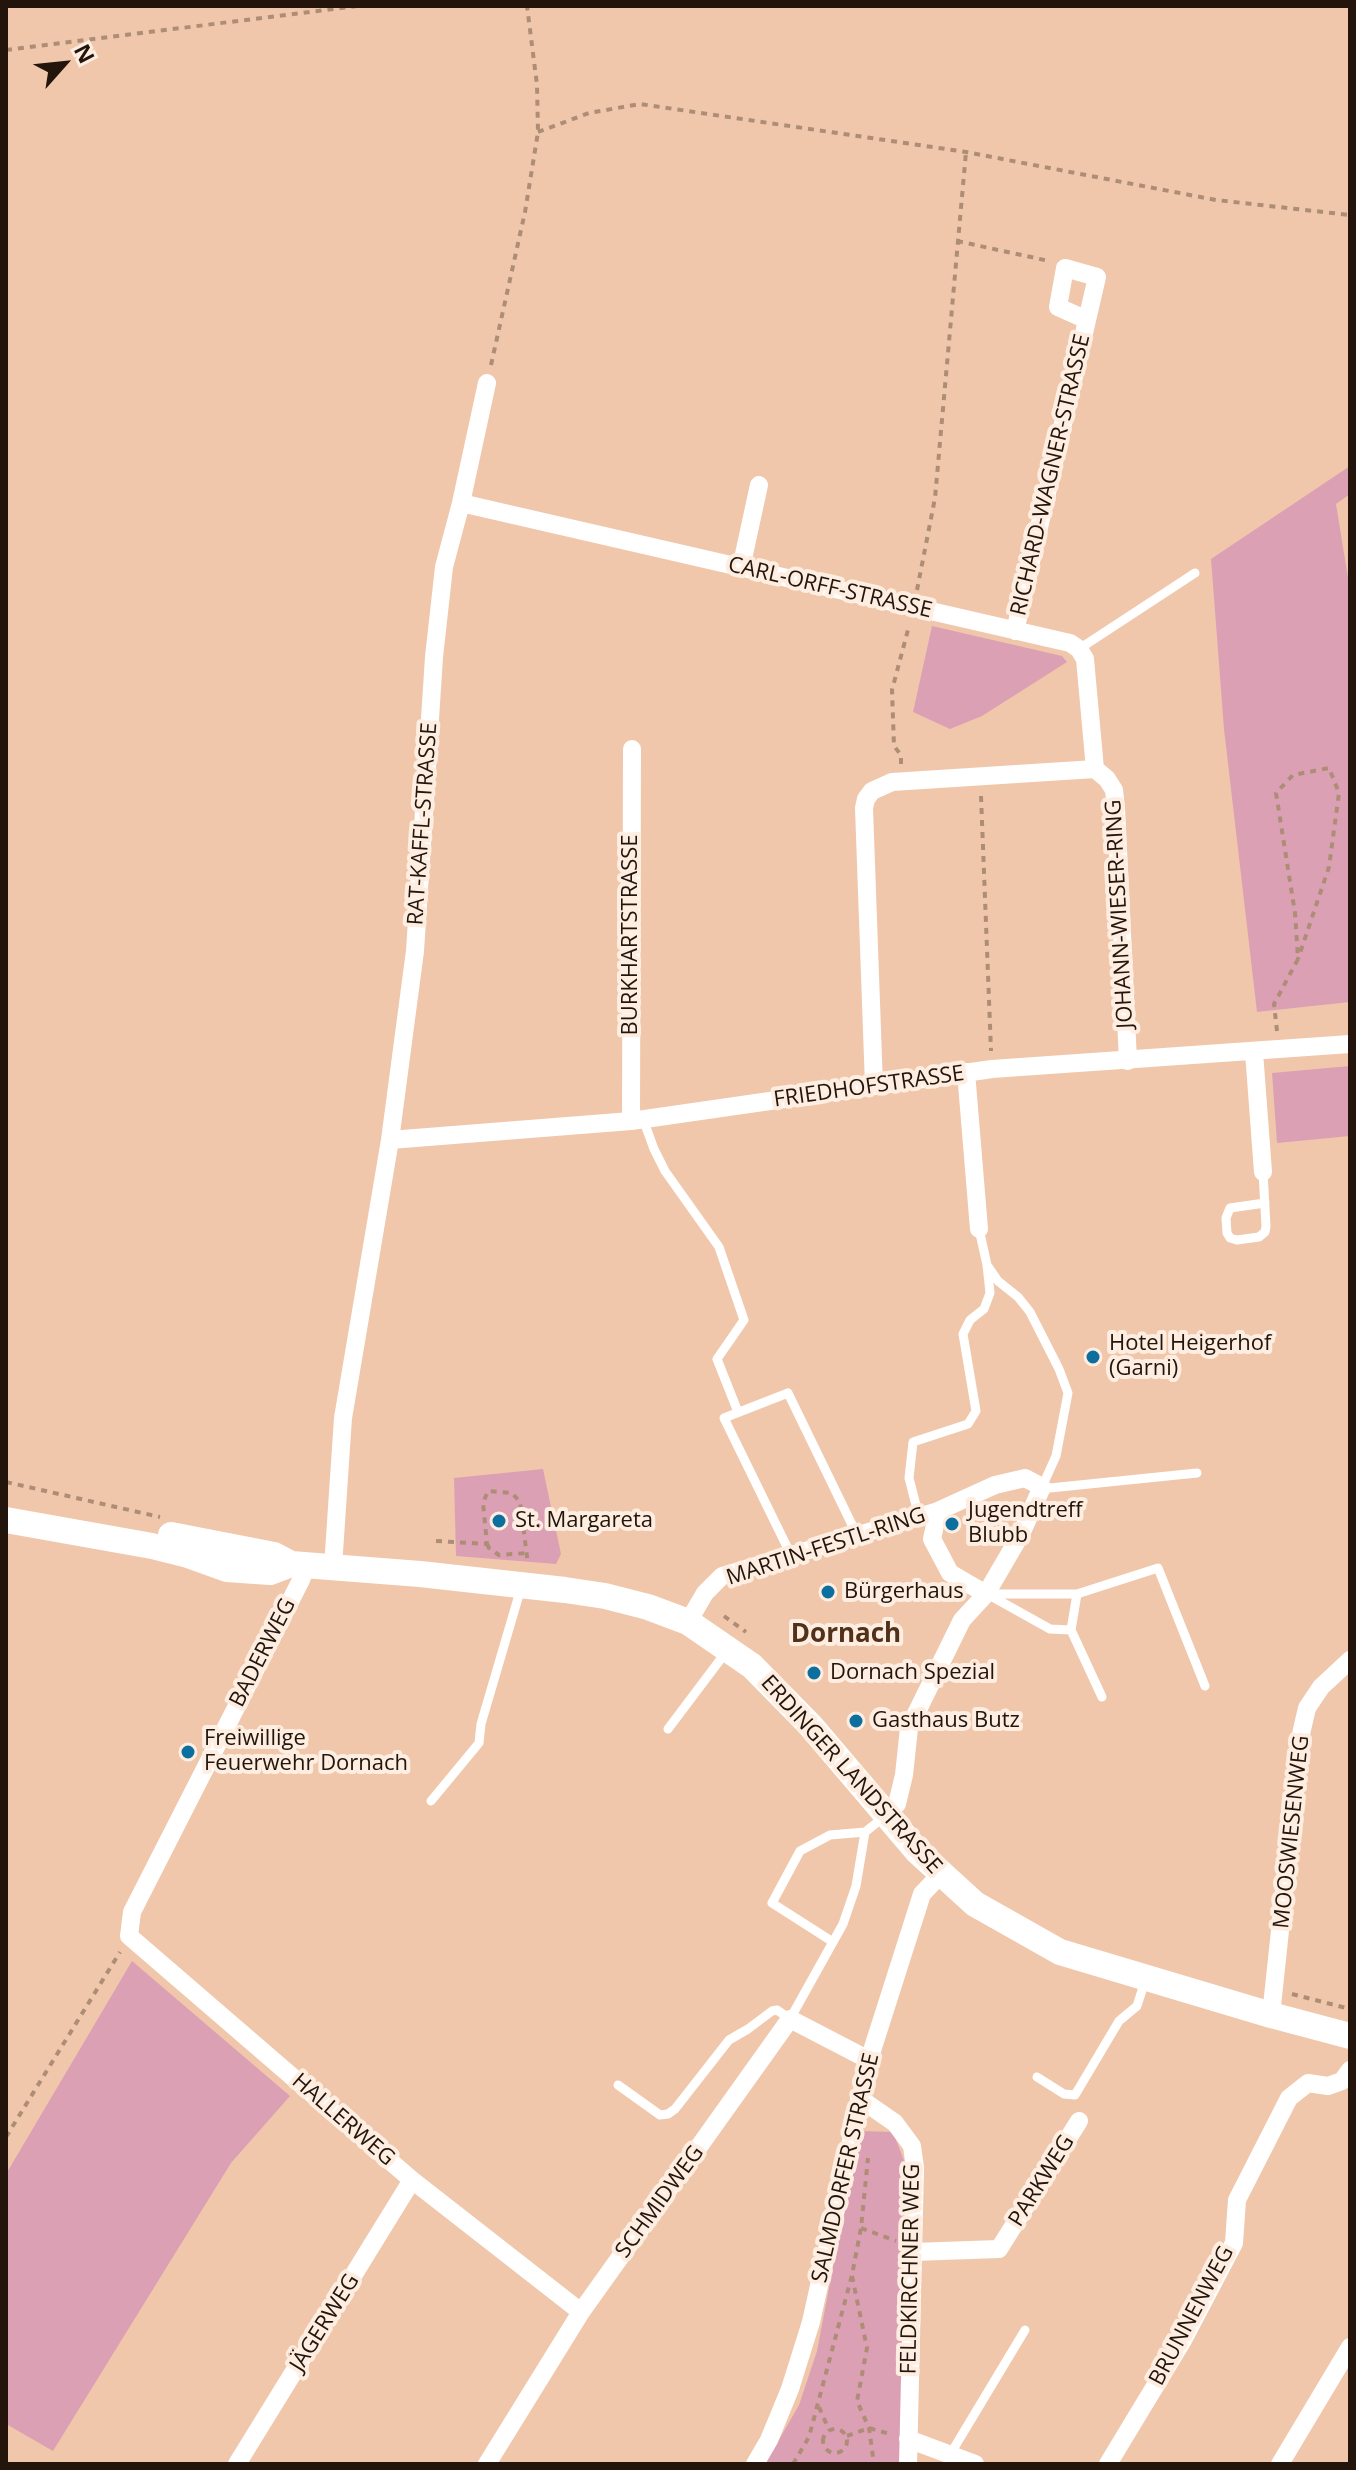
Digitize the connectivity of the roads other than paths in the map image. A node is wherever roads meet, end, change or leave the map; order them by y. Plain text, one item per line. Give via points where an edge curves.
1 (1087, 320) junction
2 (487, 383) road end
3 (759, 485) dead end
4 (461, 503) junction
5 (741, 568) junction
6 (1195, 573) dead end
7 (1015, 631) junction
8 (1079, 649) junction
9 (632, 749) dead end
10 (1095, 769) junction
11 (1350, 1044) edge
12 (1254, 1052) junction
13 (1128, 1061) junction
14 (966, 1072) junction
15 (874, 1086) junction
16 (637, 1120) junction
17 (390, 1140) junction
18 (1263, 1172) joint
19 (1265, 1203) junction
20 (979, 1229) joint
21 (987, 1265) junction
22 (738, 1412) junction
23 (1197, 1473) dead end
24 (1041, 1488) junction
25 (6, 1503) edge
26 (938, 1511) junction
27 (919, 1517) junction
28 (6, 1520) edge
29 (857, 1535) junction
30 (791, 1555) junction
31 (298, 1565) junction
32 (333, 1567) junction
33 (522, 1585) junction
34 (986, 1594) junction
35 (1077, 1594) junction
36 (688, 1622) junction
37 (1071, 1630) junction
38 (728, 1649) junction
39 (1350, 1660) edge
40 (1205, 1686) dead end
41 (1102, 1697) dead end
42 (668, 1729) dead end
43 (431, 1801) dead end
44 (886, 1816) junction
45 (865, 1832) junction
46 (940, 1875) junction
47 (129, 1936) joint
48 (833, 1942) junction
49 (1146, 1978) junction
50 (1271, 2015) junction
51 (790, 2019) junction
52 (1350, 2036) edge
53 (869, 2060) junction
54 (1350, 2070) edge
55 (1037, 2077) dead end
56 (618, 2085) dead end
57 (859, 2098) junction
58 (1079, 2121) dead end
59 (412, 2180) junction
60 (913, 2249) junction
61 (581, 2312) junction
62 (1025, 2330) dead end
63 (1350, 2347) edge
64 (908, 2439) junction
65 (951, 2453) junction
66 (237, 2464) edge
67 (487, 2464) edge
68 (755, 2464) edge
69 (908, 2464) edge
70 (975, 2464) edge
71 (1108, 2464) edge
72 (1280, 2464) edge

1 - 1 street, RICHARD-WAGNER-STRASSE via 1097,277 1065,268 1058,307
1 - 7 street, RICHARD-WAGNER-STRASSE
2 - 4 street, RAT-KAFFL-STRASSE
3 - 5 street
4 - 5 street, CARL-ORFF-STRASSE
4 - 17 street, RAT-KAFFL-STRASSE via 444,567 415,951
5 - 7 street, CARL-ORFF-STRASSE
6 - 8 lane
7 - 8 street, CARL-ORFF-STRASSE
8 - 10 street via 1085,659
9 - 16 street, BURKHARTSTRASSE
10 - 13 street, JOHANN-WIESER-RING via 1114,790
10 - 15 street, JOHANN-WIESER-RING via 892,782 866,799
11 - 12 street, FRIEDHOFSTRASSE
12 - 13 street, FRIEDHOFSTRASSE
12 - 18 street
13 - 14 street, FRIEDHOFSTRASSE
14 - 15 street, FRIEDHOFSTRASSE
14 - 20 street
15 - 16 street, FRIEDHOFSTRASSE
16 - 17 street, FRIEDHOFSTRASSE
16 - 22 lane via 665,1171 719,1247 744,1320 717,1359
17 - 32 street, RAT-KAFFL-STRASSE via 343,1418
18 - 19 lane
19 - 19 lane via 1262,1235 1230,1238 1230,1208
20 - 21 lane
21 - 24 lane via 1030,1312 1068,1393 1056,1456
21 - 27 lane via 990,1293 963,1334 976,1411 968,1424 913,1442 909,1478
22 - 29 lane via 788,1393
22 - 30 lane via 724,1418
23 - 24 lane
24 - 26 street, MARTIN-FESTL-RING via 1025,1478 995,1485
24 - 34 street
25 - 31 street, ERDINGER LANDSTRASSE via 274,1555
26 - 27 street, MARTIN-FESTL-RING
26 - 34 street, MARTIN-FESTL-RING via 932,1539 950,1573
27 - 29 street, MARTIN-FESTL-RING
28 - 31 street, ERDINGER LANDSTRASSE via 152,1546 227,1569 270,1572
29 - 30 street, MARTIN-FESTL-RING
30 - 36 street, MARTIN-FESTL-RING via 722,1576
31 - 32 street, ERDINGER LANDSTRASSE
31 - 47 street, BADERWEG via 301,1580 132,1912
32 - 33 street, ERDINGER LANDSTRASSE
33 - 36 street, ERDINGER LANDSTRASSE via 605,1596
33 - 43 lane via 479,1743
34 - 35 lane
34 - 37 lane via 1050,1629
34 - 44 street via 962,1620 909,1728 897,1804
35 - 37 lane
35 - 40 lane via 1158,1568
36 - 38 street, ERDINGER LANDSTRASSE
37 - 41 lane
38 - 42 lane
38 - 44 street, ERDINGER LANDSTRASSE via 779,1692
39 - 50 street, MOOSWIESENWEG via 1321,1687 1301,1734 1288,1957
44 - 45 lane
44 - 46 street, ERDINGER LANDSTRASSE
45 - 48 lane via 856,1886
45 - 48 lane via 830,1835 800,1851 772,1903
46 - 49 street, ERDINGER LANDSTRASSE via 975,1904 1060,1952
46 - 53 street, SALMDORFER STRASSE via 922,1894
47 - 59 street, HALLERWEG
48 - 51 lane
49 - 50 street, ERDINGER LANDSTRASSE
49 - 55 lane via 1137,2006 1119,2021 1075,2095
50 - 52 street, ERDINGER LANDSTRASSE
51 - 53 street
51 - 56 lane via 772,2011 729,2040 668,2114 660,2115
51 - 61 street, SCHMIDWEG
53 - 57 street, SALMDORFER STRASSE
54 - 71 street, BRUNNENWEG via 1342,2081 1328,2086 1308,2083 1289,2098 1237,2200 1234,2243
57 - 60 street, FELDKIRCHNER WEG via 895,2123 912,2146
57 - 68 street, SALMDORFER STRASSE via 811,2322 790,2389
58 - 60 street, PARKWEG via 999,2249
59 - 61 street, HALLERWEG
59 - 66 street, JÄGERWEG
60 - 64 street, FELDKIRCHNER WEG
61 - 67 street, SCHMIDWEG
62 - 65 lane
63 - 72 street
64 - 65 street
64 - 69 street, FELDKIRCHNER WEG
65 - 70 street

